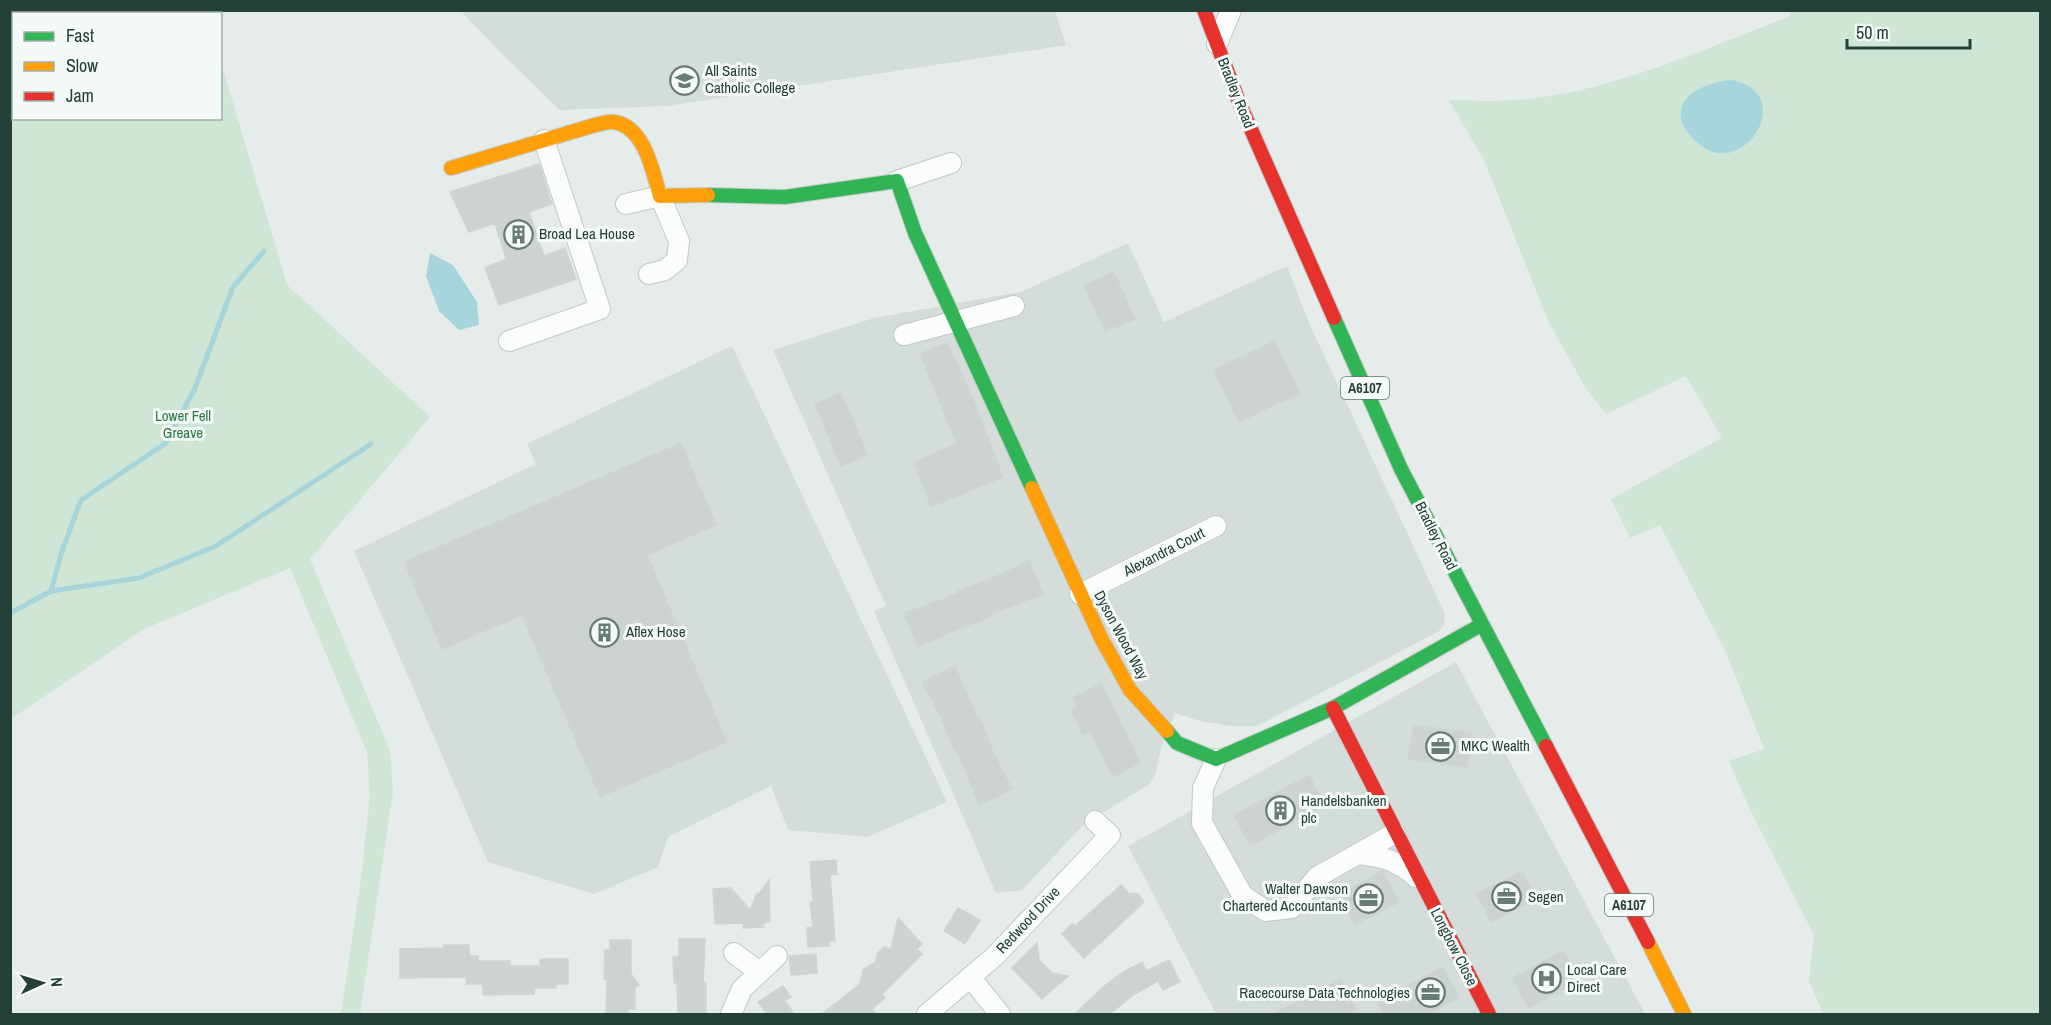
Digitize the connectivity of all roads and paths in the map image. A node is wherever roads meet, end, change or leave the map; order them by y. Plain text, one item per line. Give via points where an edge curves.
1 (1204, 10) edge
2 (1231, 10) edge
3 (1217, 45) junction
4 (544, 140) junction
5 (951, 163) dead end
6 (451, 168) dead end
7 (897, 181) junction
8 (660, 196) junction
9 (626, 204) dead end
10 (649, 274) dead end
11 (1014, 306) dead end
12 (956, 322) junction
13 (904, 336) dead end
14 (510, 341) dead end
15 (1216, 526) dead end
16 (1080, 594) junction
17 (1481, 625) junction
18 (1333, 708) junction
19 (1216, 759) junction
20 (1095, 821) dead end
21 (1395, 833) junction
22 (1358, 854) junction
23 (1419, 879) junction
24 (734, 953) dead end
25 (777, 956) dead end
26 (759, 972) junction
27 (970, 977) junction
28 (731, 1014) edge
29 (927, 1014) edge
30 (1000, 1014) edge
31 (1489, 1014) edge
32 (1684, 1014) edge

1 - 3 street, Bradley Road / A6107
2 - 3 street, Bradley Road
3 - 17 street, Bradley Road / A6107 via 1401,470
4 - 6 street
4 - 8 street via 615,122 635,132 649,159
4 - 14 street via 600,309
5 - 7 street
7 - 8 street via 785,197
7 - 12 street, Dyson Wood Way via 915,233
8 - 9 street
8 - 10 street via 679,241 677,260 665,270
11 - 12 street
12 - 13 street
12 - 16 street, Dyson Wood Way
15 - 16 street, Alexandra Court
16 - 19 street, Dyson Wood Way via 1130,690 1177,743
17 - 18 street
17 - 32 street, Bradley Road / A6107
18 - 19 street
18 - 21 street, Longbow Close
19 - 22 street via 1203,788 1202,823 1243,896 1266,911 1292,908 1317,878
20 - 27 street, Redwood Drive via 1110,835 995,956
21 - 22 street
21 - 23 street, Longbow Close
22 - 23 street, Longbow Close via 1383,857 1402,865
23 - 31 street, Longbow Close
24 - 26 street
25 - 26 street
26 - 28 street via 742,989
27 - 29 street, Redwood Drive
27 - 30 street

